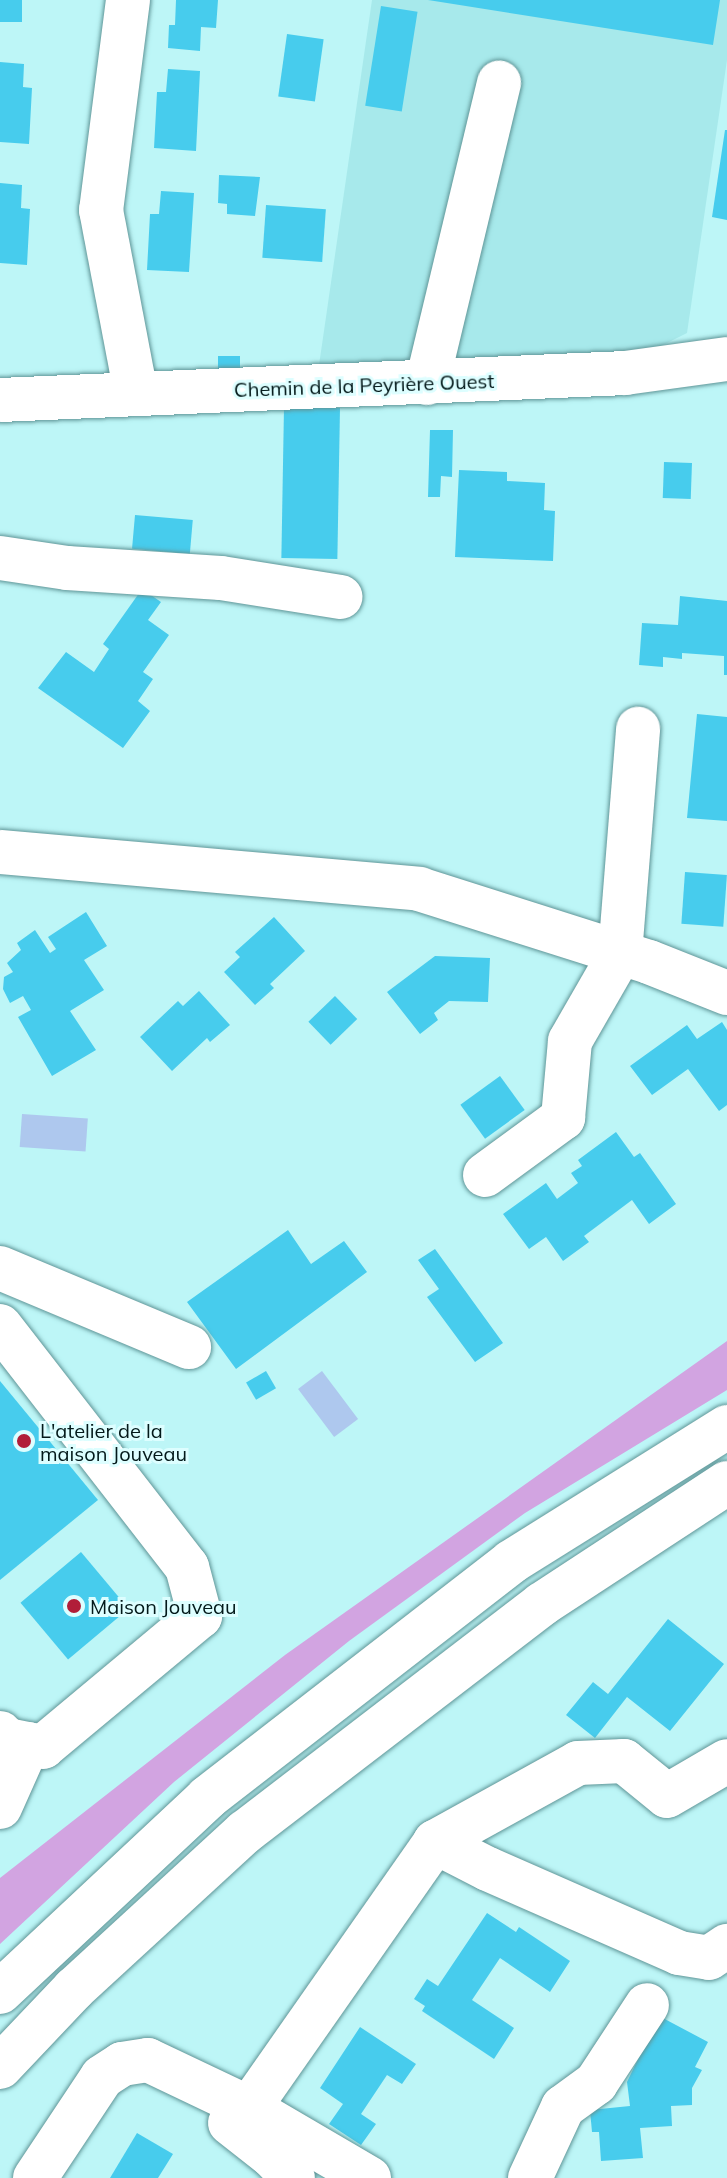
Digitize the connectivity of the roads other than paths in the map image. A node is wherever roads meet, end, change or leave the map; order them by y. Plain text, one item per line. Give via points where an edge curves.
1 (128, 0) edge
2 (499, 82) dead end
3 (727, 359) edge
4 (427, 383) junction
5 (136, 394) junction
6 (0, 400) edge
7 (0, 558) edge
8 (341, 597) dead end
9 (638, 729) dead end
10 (0, 852) edge
11 (620, 954) junction
12 (727, 993) edge
13 (485, 1175) dead end
14 (0, 1268) edge
15 (0, 1326) edge
16 (189, 1347) dead end
17 (727, 1427) edge
18 (727, 1483) edge
19 (14, 1738) edge
20 (727, 1761) edge
21 (0, 1807) edge
22 (435, 1842) junction
23 (727, 1946) edge
24 (0, 1992) edge
25 (647, 2005) dead end
26 (0, 2067) edge
27 (231, 2100) junction
28 (35, 2178) edge
29 (293, 2178) edge
30 (369, 2178) edge
31 (530, 2178) edge

1 - 5 main road via 101,210
2 - 4 main road
3 - 4 main road, Chemin de la Peyrière Ouest via 625,373
4 - 5 main road, Chemin de la Peyrière Ouest
5 - 6 main road, Chemin de la Peyrière Ouest
7 - 8 main road via 221,578
9 - 11 main road
10 - 11 main road via 419,889
11 - 12 main road
11 - 13 main road via 570,1041 563,1118
14 - 16 main road
15 - 19 main road via 187,1567 200,1616 43,1747
17 - 24 main road via 511,1562 207,1798
18 - 26 main road via 542,1604 245,1832 74,1989
19 - 21 main road
20 - 22 main road via 667,1796 624,1761 578,1763
22 - 23 main road via 679,1953 709,1958
22 - 27 main road
25 - 31 main road via 596,2083 563,2107
27 - 28 main road via 148,2060 122,2064 102,2077
27 - 29 main road via 229,2122
27 - 30 main road

